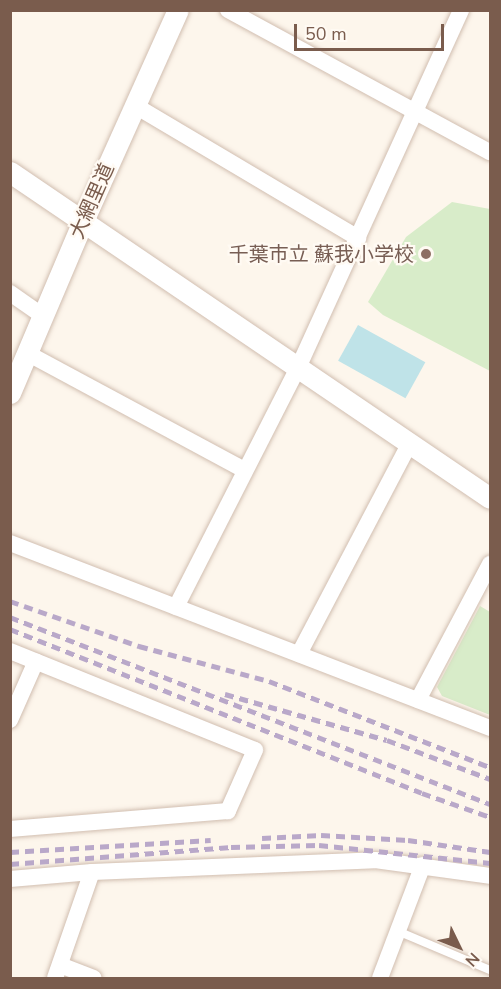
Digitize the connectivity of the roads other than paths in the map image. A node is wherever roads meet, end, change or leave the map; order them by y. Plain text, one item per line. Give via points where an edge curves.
1 (178, 10) edge
2 (228, 10) edge
3 (461, 10) edge
4 (134, 105) junction
5 (416, 112) junction
6 (490, 152) edge
7 (10, 172) edge
8 (83, 221) junction
9 (358, 238) junction
10 (10, 293) edge
11 (43, 316) junction
12 (27, 353) junction
13 (298, 368) junction
14 (10, 393) edge
15 (410, 442) junction
16 (244, 470) junction
17 (490, 498) edge
18 (10, 543) edge
19 (490, 564) edge
20 (176, 607) junction
21 (10, 651) edge
22 (299, 654) junction
23 (36, 661) junction
24 (418, 700) junction
25 (10, 720) edge
26 (490, 728) edge
27 (10, 829) edge
28 (423, 865) junction
29 (93, 872) junction
30 (490, 876) edge
31 (10, 879) edge
32 (400, 932) junction
33 (490, 970) edge
34 (58, 972) edge
35 (94, 978) edge
36 (380, 978) edge

1 - 4 street, 大網里道
2 - 5 street
3 - 5 street
4 - 8 street, 大網里道
4 - 9 street
5 - 6 street
5 - 9 street
7 - 8 street
8 - 11 street, 大網里道
8 - 13 street
9 - 13 street
10 - 11 street
11 - 12 street, 大網里道
12 - 14 street, 大網里道
12 - 16 street
13 - 15 street
13 - 16 street
15 - 17 street
15 - 22 street
16 - 20 street
18 - 20 street
19 - 24 street
20 - 22 street
21 - 23 street
22 - 24 street
23 - 25 street
23 - 27 street via 255,750 228,811
24 - 26 street
28 - 29 street via 375,860
28 - 30 street
28 - 32 street
29 - 31 street
29 - 34 street
32 - 33 lane
32 - 36 street
34 - 35 street

